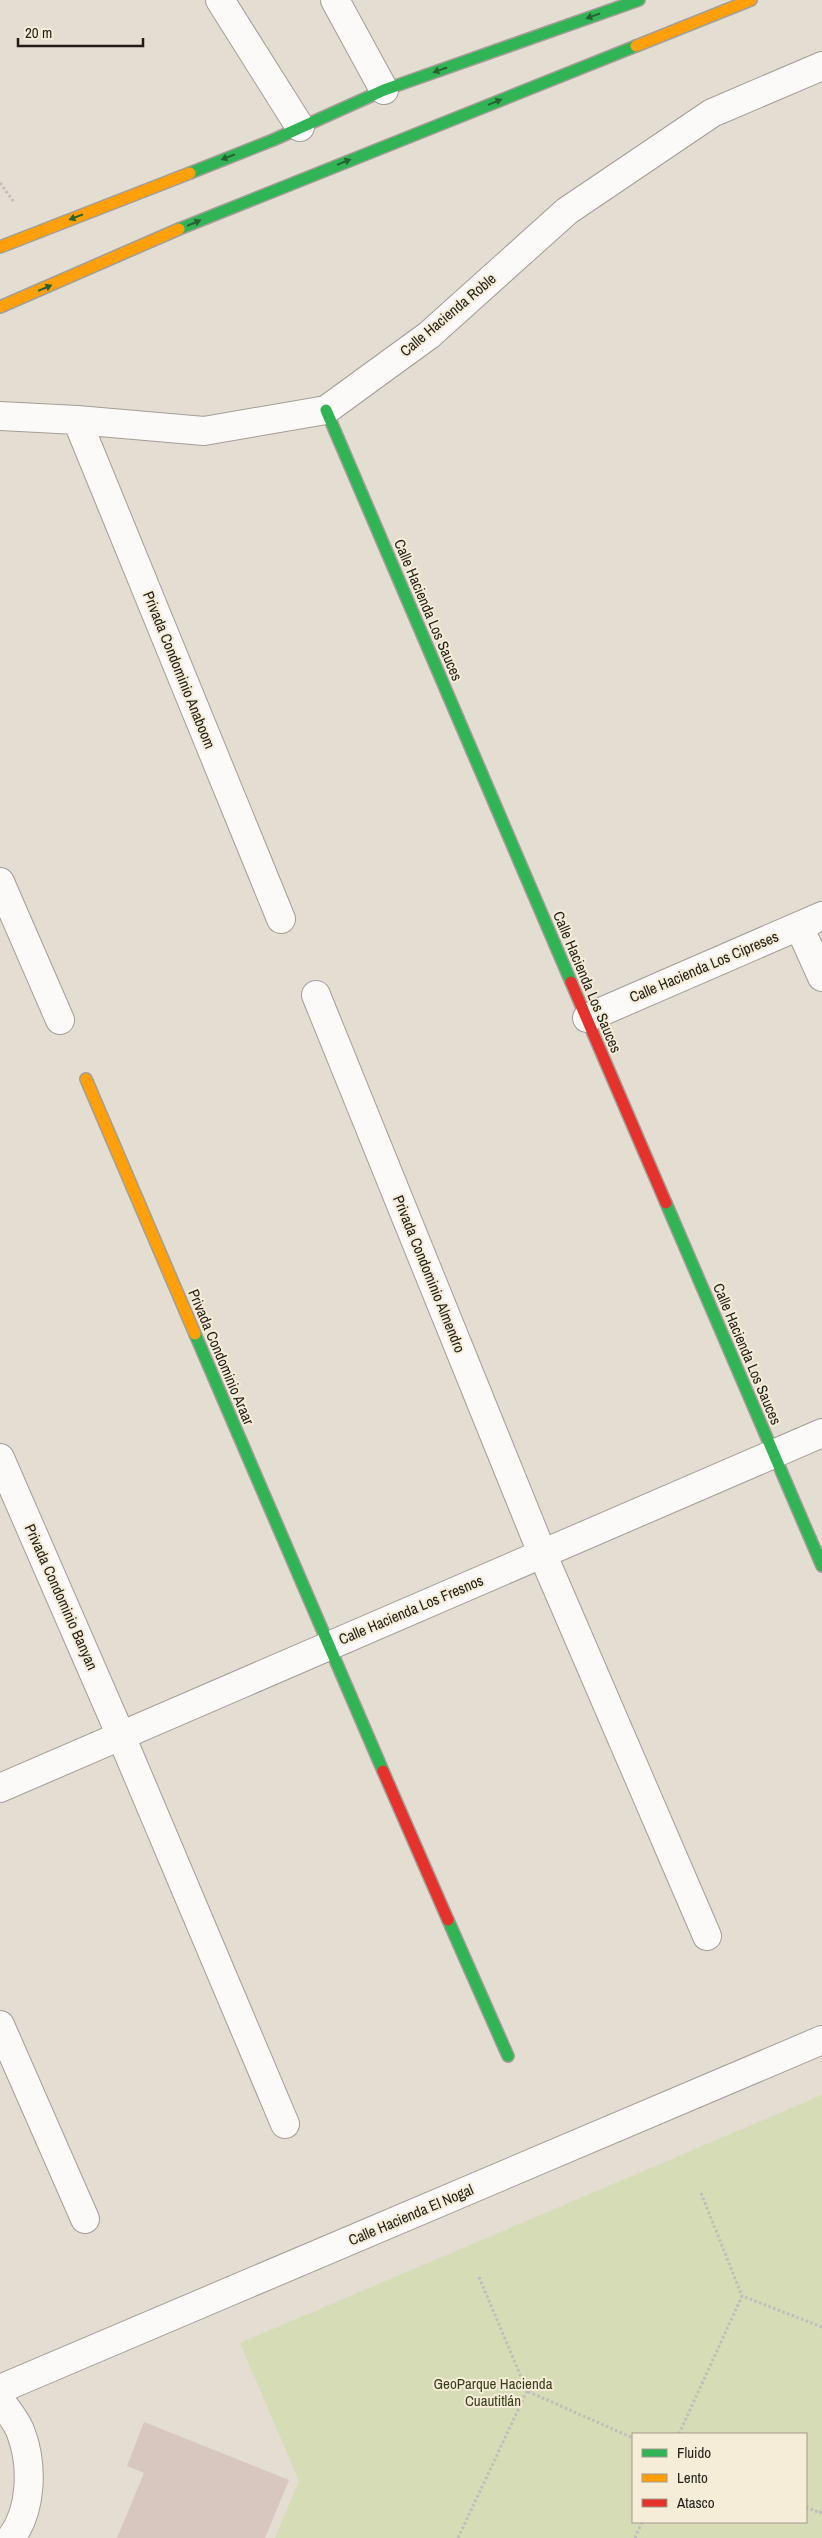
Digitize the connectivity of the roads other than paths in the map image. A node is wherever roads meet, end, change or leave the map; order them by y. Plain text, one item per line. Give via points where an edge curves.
1 (220, 0) edge
2 (335, 0) edge
3 (639, 0) edge
4 (751, 0) edge
5 (822, 66) edge
6 (384, 90) junction
7 (300, 127) junction
8 (0, 247) edge
9 (0, 307) edge
10 (326, 410) junction
11 (0, 416) edge
12 (77, 420) junction
13 (0, 882) edge
14 (281, 919) dead end
15 (810, 921) edge
16 (822, 977) edge
17 (316, 995) dead end
18 (586, 1018) junction
19 (60, 1020) dead end
20 (86, 1079) dead end
21 (822, 1433) edge
22 (773, 1453) junction
23 (0, 1458) edge
24 (542, 1553) junction
25 (822, 1566) edge
26 (328, 1646) junction
27 (121, 1736) junction
28 (0, 1788) edge
29 (707, 1936) dead end
30 (0, 2025) edge
31 (822, 2040) edge
32 (508, 2056) dead end
33 (284, 2124) dead end
34 (85, 2219) dead end
35 (0, 2389) edge
36 (0, 2400) edge
37 (11, 2538) edge

1 - 7 street
2 - 6 street
3 -> 6 street
9 -> 4 street via 217,213
5 - 10 street, Calle Hacienda Roble via 712,113 567,211 429,335
6 - 7 street
7 -> 8 street
10 - 12 street, Calle Hacienda Roble via 204,431
10 - 18 street, Calle Hacienda Los Sauces
11 - 12 street, Calle Hacienda Roble
12 - 14 street, Privada Condominio Anaboom
13 - 19 street
15 - 16 street
15 - 18 street, Calle Hacienda Los Cipreses
17 - 24 street, Privada Condominio Almendro
18 - 22 street, Calle Hacienda Los Sauces
20 - 26 street, Privada Condominio Araar
21 - 22 street, Calle Hacienda Los Fresnos
22 - 24 street, Calle Hacienda Los Fresnos
22 - 25 street, Calle Hacienda Los Sauces
23 - 27 street, Privada Condominio Banyan
24 - 26 street, Calle Hacienda Los Fresnos
24 - 29 street, Privada Condominio Almendro
26 - 27 street, Calle Hacienda Los Fresnos
26 - 32 street, Privada Condominio Araar
27 - 28 street, Calle Hacienda Los Fresnos
27 - 33 street, Privada Condominio Banyan
30 - 34 street
31 - 35 street, Calle Hacienda El Nogal
36 - 37 street via 21,2432 30,2479 20,2526

